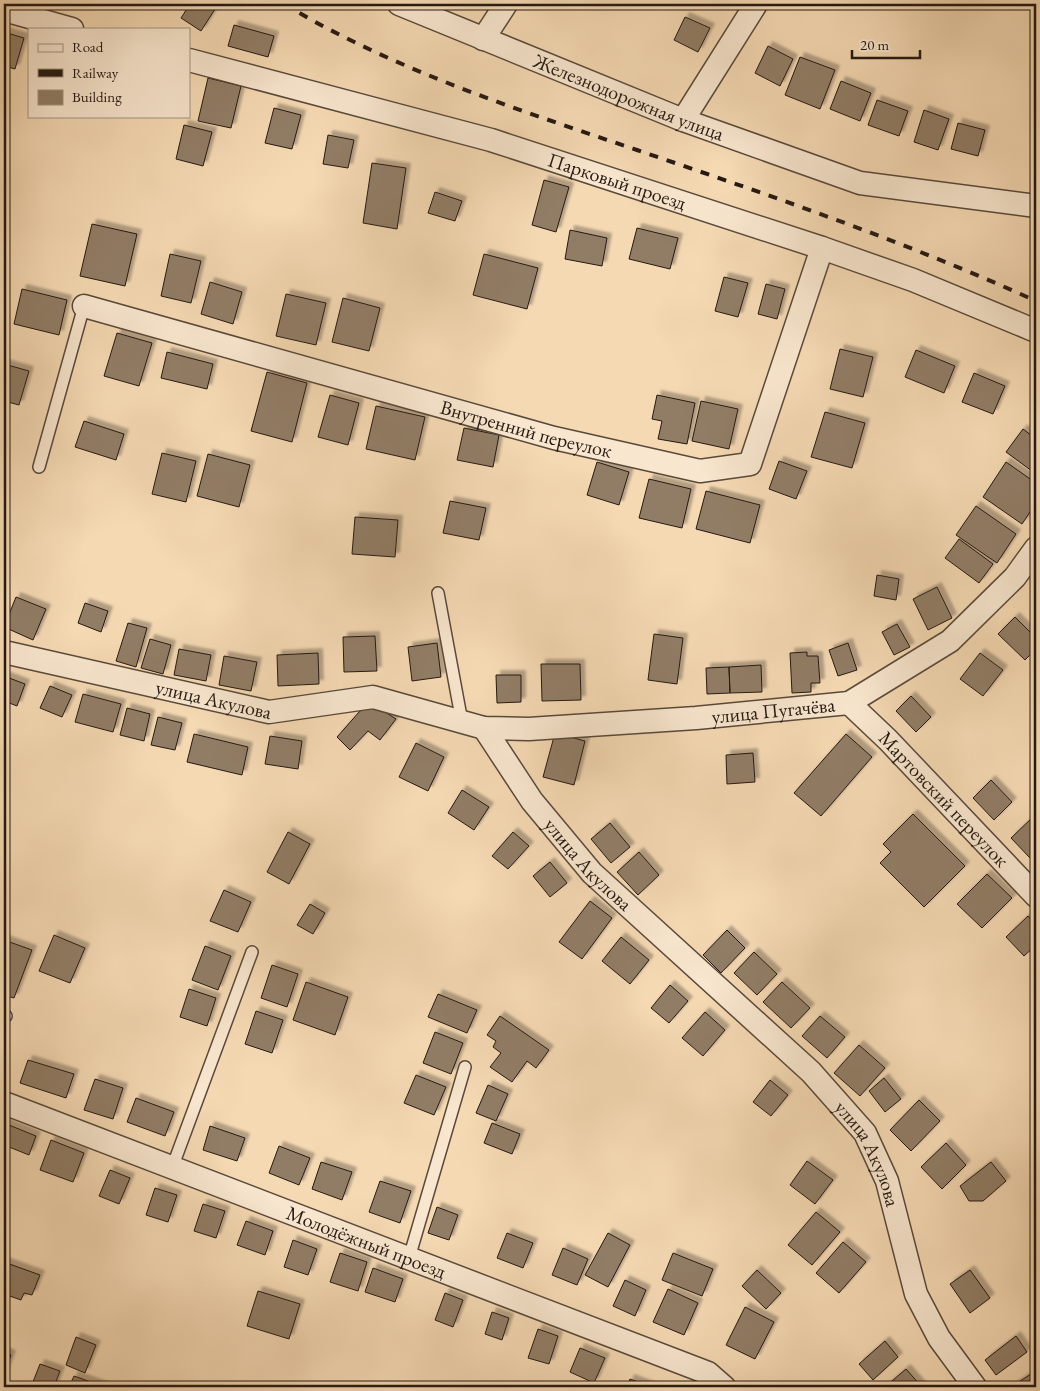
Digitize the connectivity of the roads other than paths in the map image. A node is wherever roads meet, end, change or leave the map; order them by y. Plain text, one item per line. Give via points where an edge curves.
1 (399, 4) edge
2 (506, 4) edge
3 (756, 4) edge
4 (4, 10) edge
5 (68, 28) edge
6 (484, 39) junction
7 (190, 60) edge
8 (683, 120) junction
9 (1036, 206) edge
10 (822, 248) junction
11 (84, 306) joint
12 (1036, 332) edge
13 (39, 467) dead end
14 (1036, 548) edge
15 (438, 593) dead end
16 (4, 652) edge
17 (849, 703) junction
18 (462, 722) junction
19 (484, 728) junction
20 (1036, 896) edge
21 (252, 952) dead end
22 (466, 1067) dead end
23 (4, 1103) edge
24 (172, 1168) junction
25 (409, 1258) junction
26 (724, 1387) edge
27 (975, 1387) edge

1 - 6 street, Железнодорожная улица
2 - 6 street
3 - 8 street
4 - 5 street
6 - 8 street, Железнодорожная улица
7 - 10 street, Парковый проезд via 491,140
8 - 9 street, Железнодорожная улица via 860,183
10 - 11 street, Внутренний переулок via 750,464 700,472 554,438
10 - 12 street, Парковый проезд via 913,280
11 - 13 lane
14 - 17 street, улица Пугачёва via 1015,576 950,641
15 - 18 lane
16 - 18 street, улица Акулова via 269,712 373,697
17 - 19 street, улица Пугачёва via 696,718 529,729
17 - 20 street, Мартовский переулок
18 - 19 street, улица Акулова
19 - 27 street, улица Акулова via 532,801 592,873 811,1072 865,1133 887,1180 916,1294 939,1338
21 - 24 lane
22 - 25 lane
23 - 24 street, Молодёжный проезд
24 - 25 street, Молодёжный проезд
25 - 26 street, Молодёжный проезд via 708,1373

